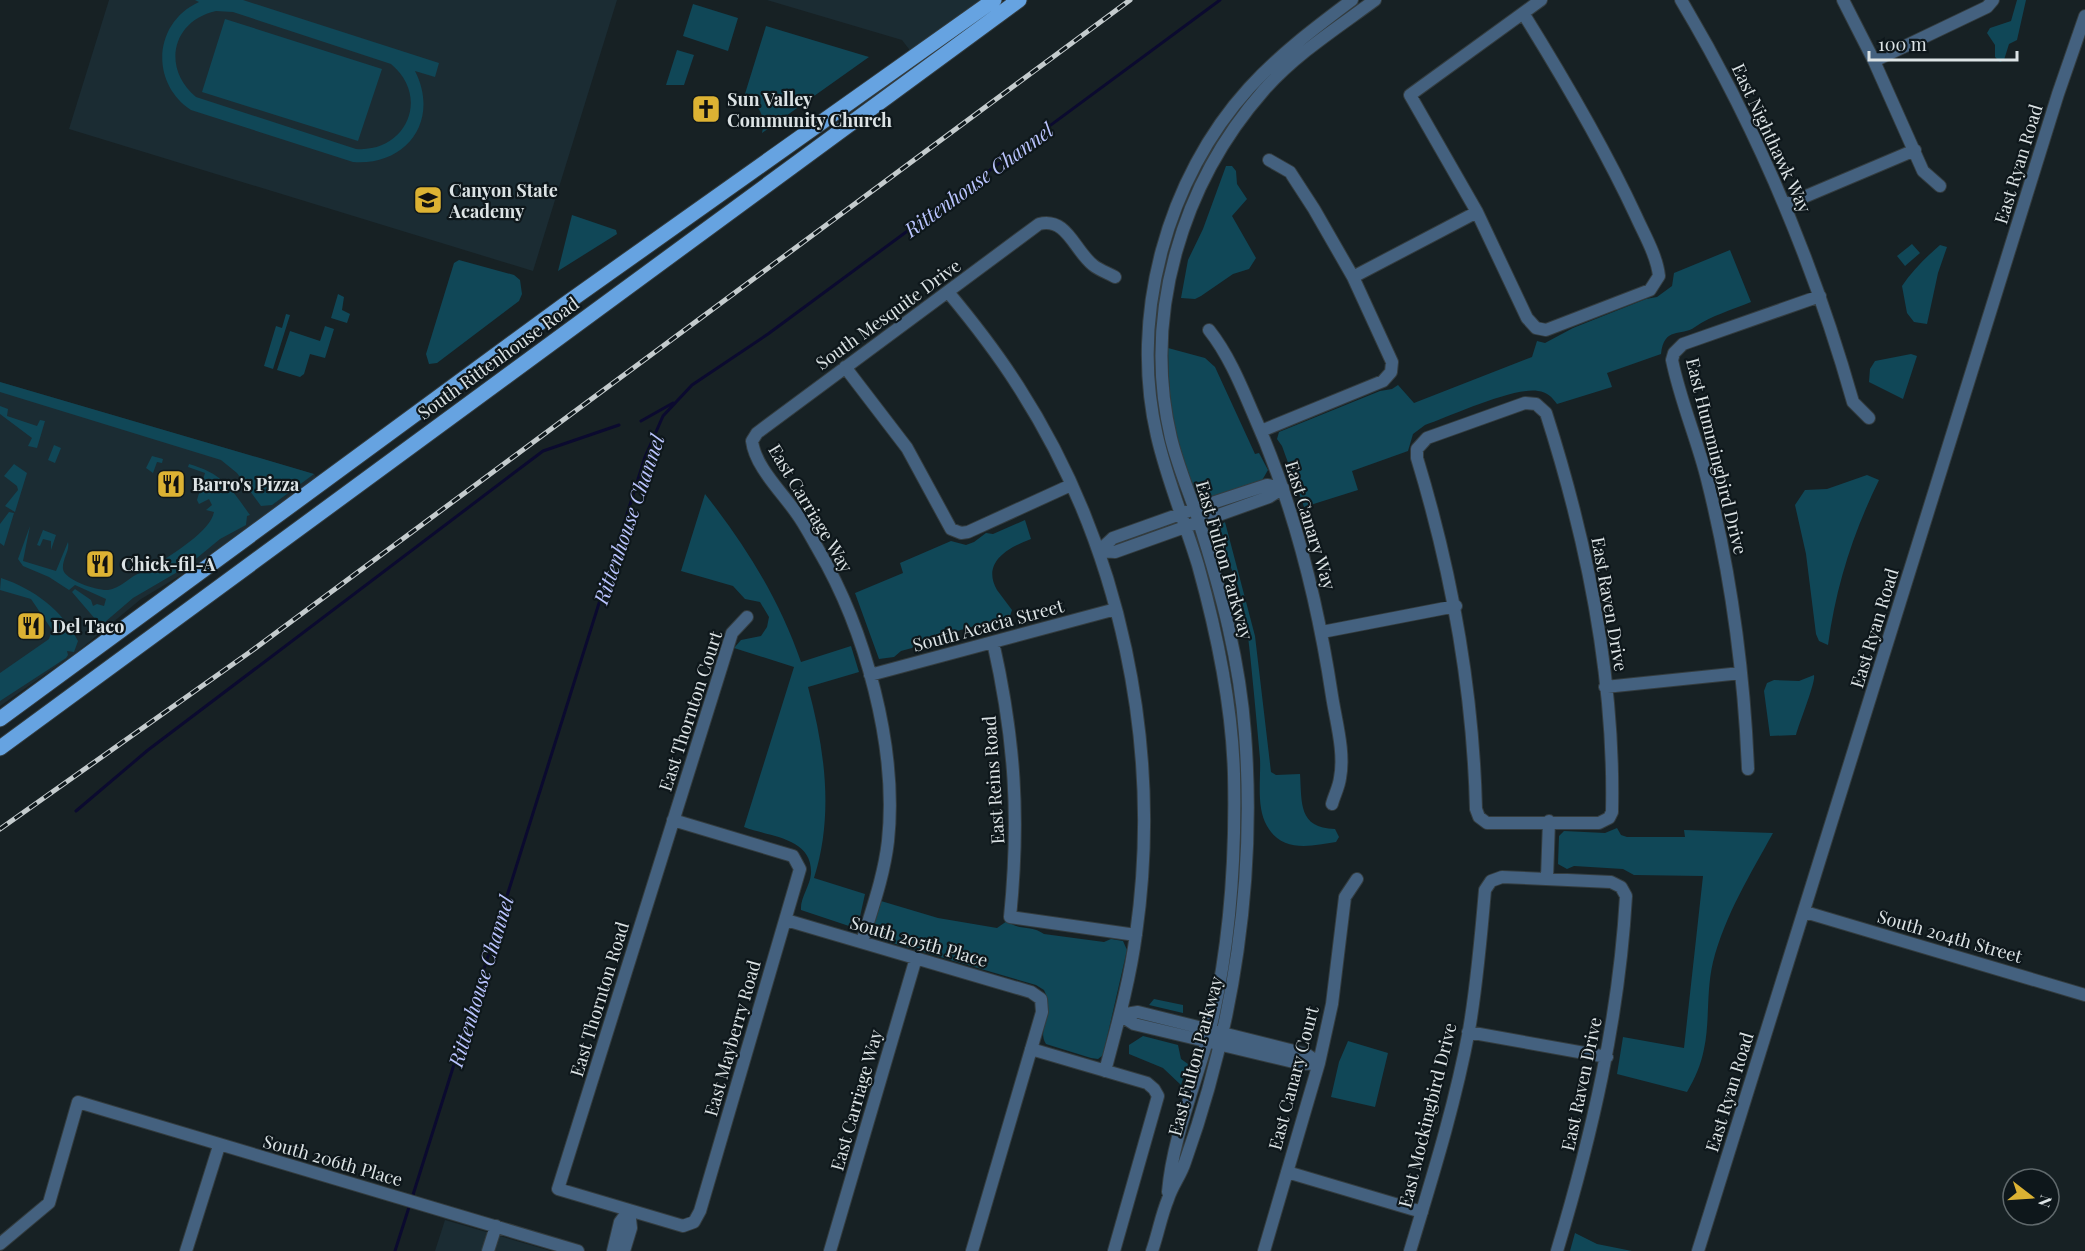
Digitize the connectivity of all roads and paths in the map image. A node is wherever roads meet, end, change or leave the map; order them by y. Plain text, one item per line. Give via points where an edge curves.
1 (994, 0) edge
2 (1019, 0) edge
3 (1352, 0) edge
4 (1375, 0) edge
5 (1541, 0) edge
6 (1681, 0) edge
7 (1843, 0) edge
8 (1993, 0) edge
9 (1523, 14) junction
10 (2085, 15) edge
11 (1874, 61) junction
12 (1915, 150) junction
13 (1269, 160) dead end
14 (1940, 186) dead end
15 (1785, 205) junction
16 (1477, 212) junction
17 (1114, 277) dead end
18 (1353, 277) junction
19 (948, 292) junction
20 (1820, 296) junction
21 (561, 308) junction
22 (574, 325) junction
23 (1209, 330) dead end
24 (845, 367) junction
25 (1869, 418) dead end
26 (1261, 431) junction
27 (752, 441) joint
28 (1071, 485) junction
29 (1283, 488) junction
30 (1181, 514) junction
31 (1197, 515) junction
32 (1186, 526) junction
33 (265, 527) junction
34 (1099, 551) junction
35 (219, 589) junction
36 (1456, 606) junction
37 (1116, 609) junction
38 (747, 617) dead end
39 (1322, 632) junction
40 (993, 642) junction
41 (102, 646) junction
42 (1741, 673) junction
43 (870, 675) junction
44 (1605, 687) junction
45 (44, 718) junction
46 (0, 719) edge
47 (0, 748) edge
48 (1748, 769) dead end
49 (1332, 804) dead end
50 (673, 820) junction
51 (1549, 821) junction
52 (1547, 878) junction
53 (1357, 879) dead end
54 (1805, 912) junction
55 (786, 920) junction
56 (1136, 934) junction
57 (862, 942) junction
58 (916, 958) junction
59 (2085, 995) edge
60 (1120, 1015) junction
61 (1468, 1032) junction
62 (1208, 1036) junction
63 (1221, 1039) junction
64 (1031, 1049) junction
65 (1607, 1057) junction
66 (1319, 1063) junction
67 (1105, 1071) junction
68 (219, 1146) junction
69 (1287, 1172) junction
70 (1167, 1199) junction
71 (629, 1210) junction
72 (1422, 1212) junction
73 (496, 1226) junction
74 (0, 1244) edge
75 (1152, 1250) edge
76 (186, 1251) edge
77 (488, 1251) edge
78 (578, 1251) edge
79 (613, 1251) edge
80 (624, 1251) edge
81 (830, 1251) edge
82 (972, 1251) edge
83 (1114, 1251) edge
84 (1264, 1251) edge
85 (1410, 1251) edge
86 (1557, 1251) edge
87 (1698, 1251) edge

1 - 21 main road, South Rittenhouse Road
2 - 22 main road, South Rittenhouse Road
3 - 30 street, East Fulton Parkway via 1294,44 1228,113 1190,174 1167,233 1153,295 1149,374 1156,434
4 - 31 street, East Fulton Parkway via 1320,40 1265,88 1228,136 1184,224 1168,283 1162,360 1170,434
5 - 9 street
6 - 15 street, East Nighthawk Way via 1738,103
7 - 11 street
8 - 11 street via 1987,7
9 - 16 street via 1410,95
9 - 16 street via 1567,84 1622,186 1659,269 1657,284 1553,328 1536,328 1527,318
10 - 54 street, East Ryan Road
11 - 12 street
12 - 14 street via 1923,171
12 - 15 street
13 - 18 street via 1290,172
15 - 20 street, East Nighthawk Way
16 - 18 street
17 - 19 street, South Mesquite Drive via 1093,266 1060,226 1050,222 1039,224
18 - 26 street via 1392,362 1391,372 1383,381
19 - 24 street, South Mesquite Drive
19 - 28 street via 1019,387
20 - 25 street, East Nighthawk Way via 1853,402
20 - 42 street, East Hummingbird Drive via 1683,344 1674,354 1673,364 1716,517
21 - 22 main road
21 - 33 main road, South Rittenhouse Road
22 - 35 main road, South Rittenhouse Road
23 - 26 street via 1223,350
24 - 27 street, South Mesquite Drive via 757,433
24 - 28 street via 907,448 951,529 961,533
26 - 29 street, East Canary Way
27 - 43 street, East Carriage Way via 758,458 824,559 849,612
28 - 34 street
29 - 31 street via 1269,497
29 - 39 street, East Canary Way
30 - 31 street
30 - 32 street, East Fulton Parkway
30 - 34 street via 1113,538
31 - 32 street
31 - 63 street, East Fulton Parkway via 1229,629 1245,730 1247,771 1243,920
32 - 34 street via 1115,552
32 - 62 street, East Fulton Parkway via 1219,652 1234,770 1230,910
33 - 35 main road via 264,542 226,572
33 - 41 main road, South Rittenhouse Road
34 - 37 street
35 - 45 main road, South Rittenhouse Road
36 - 39 street
36 - 44 street, East Raven Drive via 1417,458 1421,442 1525,403 1536,404 1546,413 1576,516
36 - 51 street via 1470,706 1479,817 1492,823
37 - 40 street, South Acacia Street
37 - 56 street via 1129,663 1142,771 1143,858
38 - 50 street, East Thornton Court via 732,633
39 - 49 street via 1340,745 1341,777
40 - 43 street, South Acacia Street
40 - 56 street, East Reins Road via 1005,696 1015,784 1016,862 1010,917
41 - 45 main road via 99,666 54,699
41 - 46 main road, South Rittenhouse Road
42 - 44 street
42 - 48 street, East Hummingbird Drive
43 - 57 street, East Carriage Way via 882,728 889,814 884,868
44 - 51 street, East Raven Drive via 1612,803 1609,818 1599,823
45 - 47 main road, South Rittenhouse Road
50 - 55 street, East Mayberry Road via 788,854 799,863
50 - 71 street, East Thornton Road via 558,1189
51 - 52 street
52 - 61 street, East Mockingbird Drive via 1502,877 1491,881 1485,890
52 - 65 street, East Raven Drive via 1611,882 1621,887 1626,896
53 - 66 street, East Canary Court via 1345,897 1332,1004
54 - 59 street, South 204th Street
54 - 87 street, East Ryan Road
55 - 57 street, South 205th Place
55 - 71 street, East Mayberry Road via 700,1211 694,1222 683,1226
56 - 60 street
57 - 58 street, South 205th Place
58 - 64 street, South 205th Place via 1041,999 1042,1012
58 - 81 street, East Carriage Way
60 - 62 street via 1134,1024
60 - 67 street
61 - 65 street
61 - 72 street, East Mockingbird Drive via 1449,1119
62 - 63 street
62 - 70 street, East Fulton Parkway via 1171,1164
63 - 66 street via 1302,1065
63 - 70 street, East Fulton Parkway via 1185,1165
64 - 67 street
64 - 82 street
65 - 86 street, East Raven Drive via 1584,1160
66 - 69 street, East Canary Court
67 - 83 street via 1147,1083 1154,1089 1158,1103
68 - 73 street, South 206th Place
68 - 74 street, South 206th Place via 78,1102 49,1203
68 - 76 street
69 - 72 street
69 - 84 street, East Canary Court
70 - 75 street, East Fulton Parkway
71 - 79 street via 620,1222
71 - 80 street via 631,1228
72 - 85 street, East Mockingbird Drive
73 - 77 street
73 - 78 street, South 206th Place

